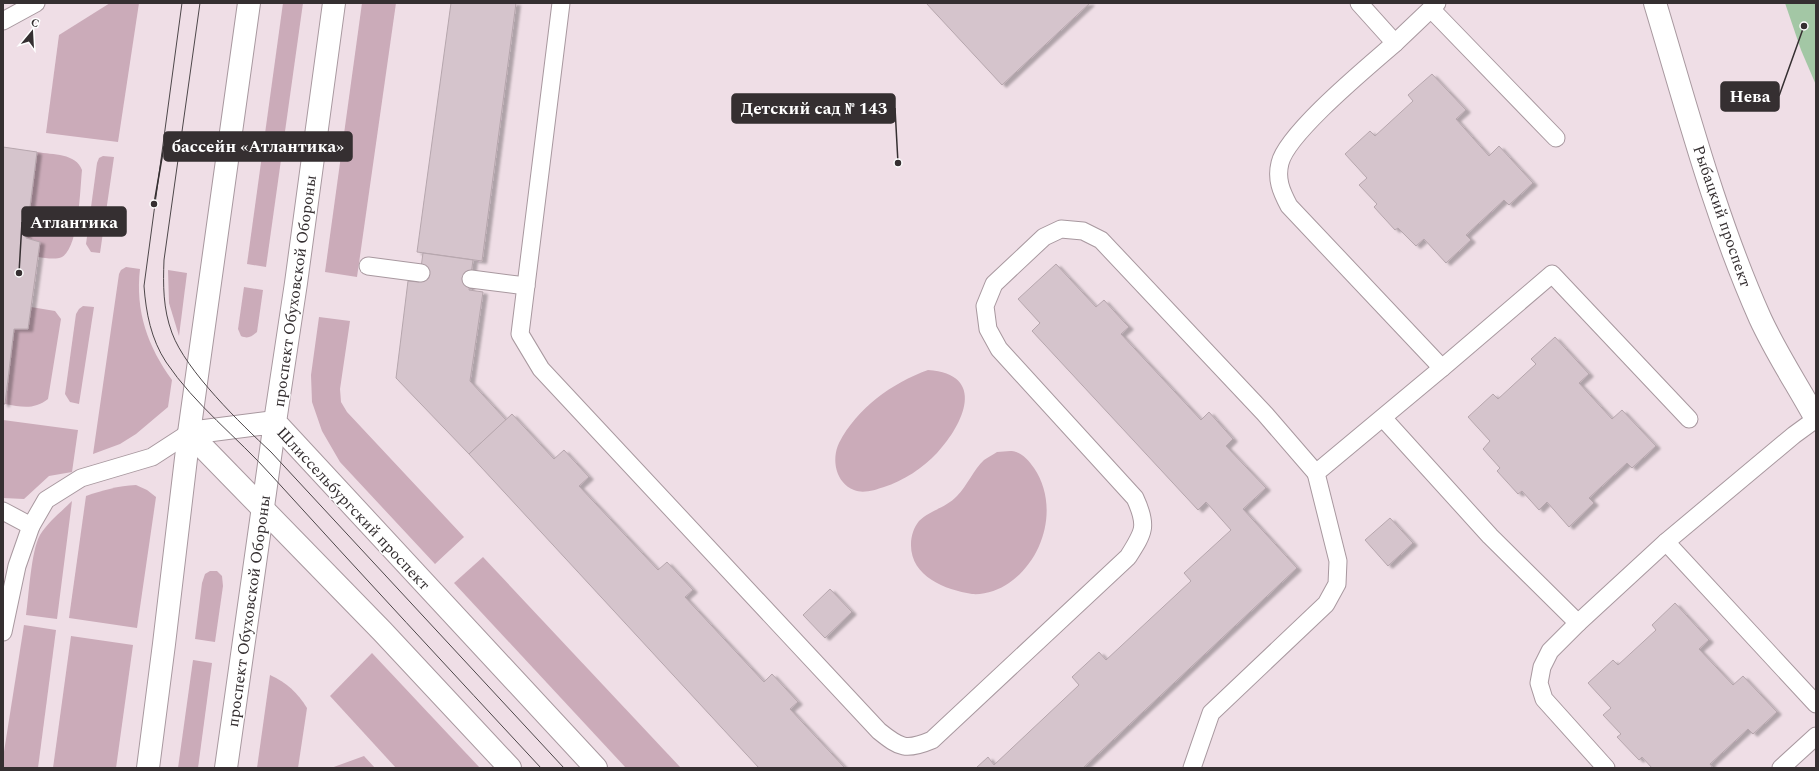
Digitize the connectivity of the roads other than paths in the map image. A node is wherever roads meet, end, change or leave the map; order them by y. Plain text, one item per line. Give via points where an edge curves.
1 (36, 3) edge
2 (249, 3) edge
3 (334, 3) edge
4 (561, 3) edge
5 (1359, 3) edge
6 (1655, 3) edge
7 (1434, 6) edge
8 (3, 21) edge
9 (1395, 43) junction
10 (1556, 138) dead end
11 (368, 266) dead end
12 (421, 273) dead end
13 (470, 279) dead end
14 (526, 286) junction
15 (1442, 368) junction
16 (1383, 418) junction
17 (1689, 419) dead end
18 (1816, 419) edge
19 (275, 422) junction
20 (189, 433) junction
21 (1316, 473) junction
22 (263, 507) junction
23 (3, 511) edge
24 (31, 526) junction
25 (1666, 542) junction
26 (1578, 623) junction
27 (3, 632) edge
28 (1816, 704) edge
29 (1816, 736) edge
30 (148, 768) edge
31 (226, 768) edge
32 (510, 768) edge
33 (596, 768) edge
34 (1192, 768) edge
35 (1606, 768) edge
36 (1781, 768) edge

1 - 8 lane
2 - 20 main road
3 - 19 main road, проспект Обуховской Обороны
4 - 14 lane
5 - 9 lane
6 - 18 main road, Рыбацкий проспект via 1701,155 1737,260 1761,319
7 - 9 lane
7 - 10 lane
9 - 15 lane via 1292,139 1280,162 1278,186 1289,206
11 - 12 lane
13 - 14 lane
14 - 21 lane via 520,334 541,369 879,731 896,745 915,747 932,740 1128,557 1141,537 1143,516 1136,498 999,349 988,329 985,306 994,284 1044,237 1061,229 1083,231 1101,240 1265,414
15 - 16 lane
15 - 17 lane via 1552,274
16 - 21 lane
16 - 26 lane via 1490,536
18 - 25 lane
19 - 20 main road, Шлиссельбургский проспект
19 - 22 main road, проспект Обуховской Обороны
19 - 33 main road, Шлиссельбургский проспект
20 - 22 main road
20 - 24 lane via 152,457 81,478 46,500
20 - 30 main road
21 - 34 lane via 1338,561 1337,584 1326,604 1211,713
22 - 31 main road, проспект Обуховской Обороны
22 - 32 main road
23 - 24 lane
24 - 27 lane via 17,566
25 - 26 lane
25 - 28 lane
26 - 35 lane via 1550,651 1542,667 1539,683 1544,699
29 - 36 lane

